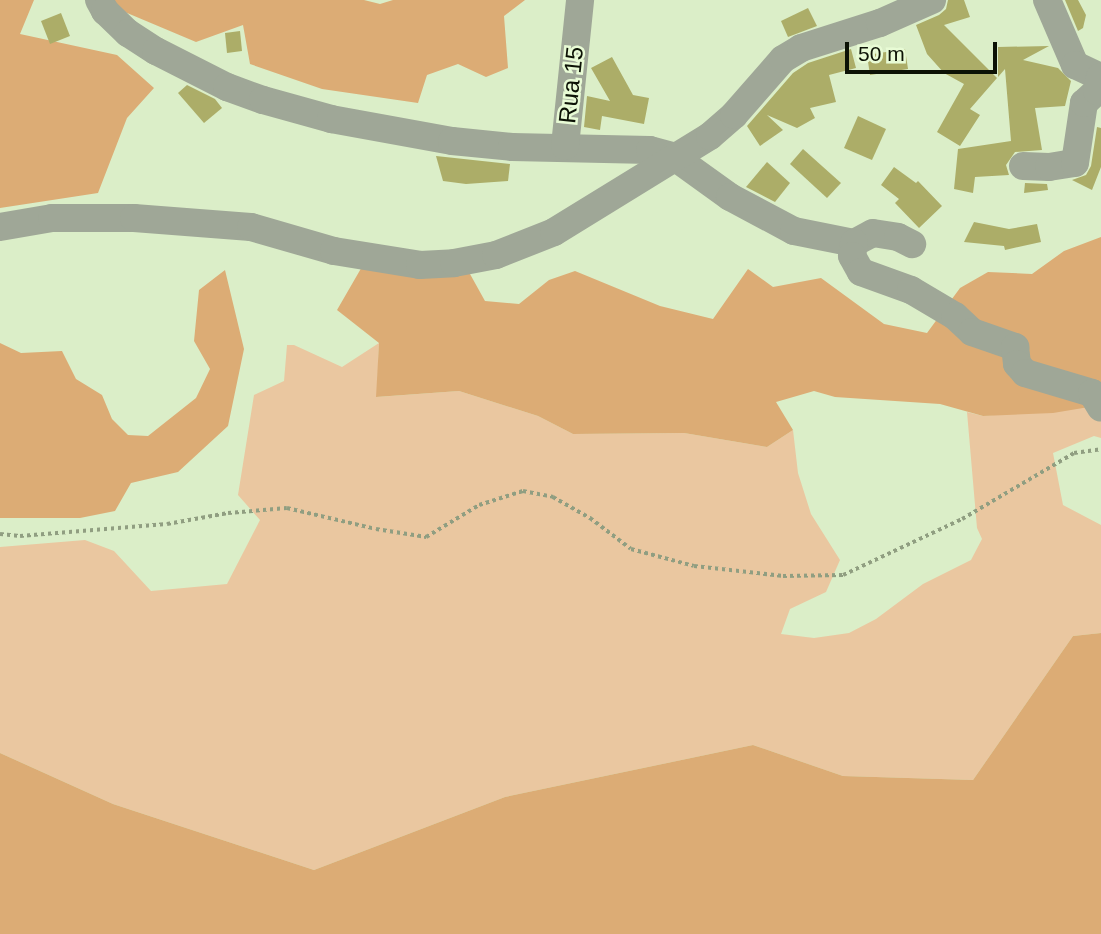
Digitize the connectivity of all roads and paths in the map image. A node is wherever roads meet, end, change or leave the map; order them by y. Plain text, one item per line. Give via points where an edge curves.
1 (99, 0) edge
2 (580, 0) edge
3 (932, 0) edge
4 (1048, 0) edge
5 (1101, 77) edge
6 (565, 146) junction
7 (673, 156) junction
8 (1023, 166) dead end
9 (0, 227) edge
10 (854, 243) junction
11 (912, 244) dead end
12 (1101, 408) edge
13 (1101, 449) edge
14 (0, 534) edge

1 - 6 street via 128,33 156,51 263,100 331,119 452,141
2 - 6 street, Rua 15
3 - 7 street via 880,23 801,48 783,59 723,126
4 - 5 street via 1075,65
5 - 8 street via 1097,91 1084,103 1075,163
6 - 7 street, Rua 15 via 650,150
7 - 9 street via 554,232 496,255 454,263 377,260 251,228 199,223 52,218
7 - 10 street via 756,213 794,231
10 - 11 street via 873,233
10 - 12 street via 852,256 861,272 911,290 955,316 972,332 1015,347 1017,364 1025,373 1092,393
13 - 14 path via 1074,453 962,519 843,575 783,576 682,563 631,549 553,497 523,491 480,505 426,537 287,508 154,525

